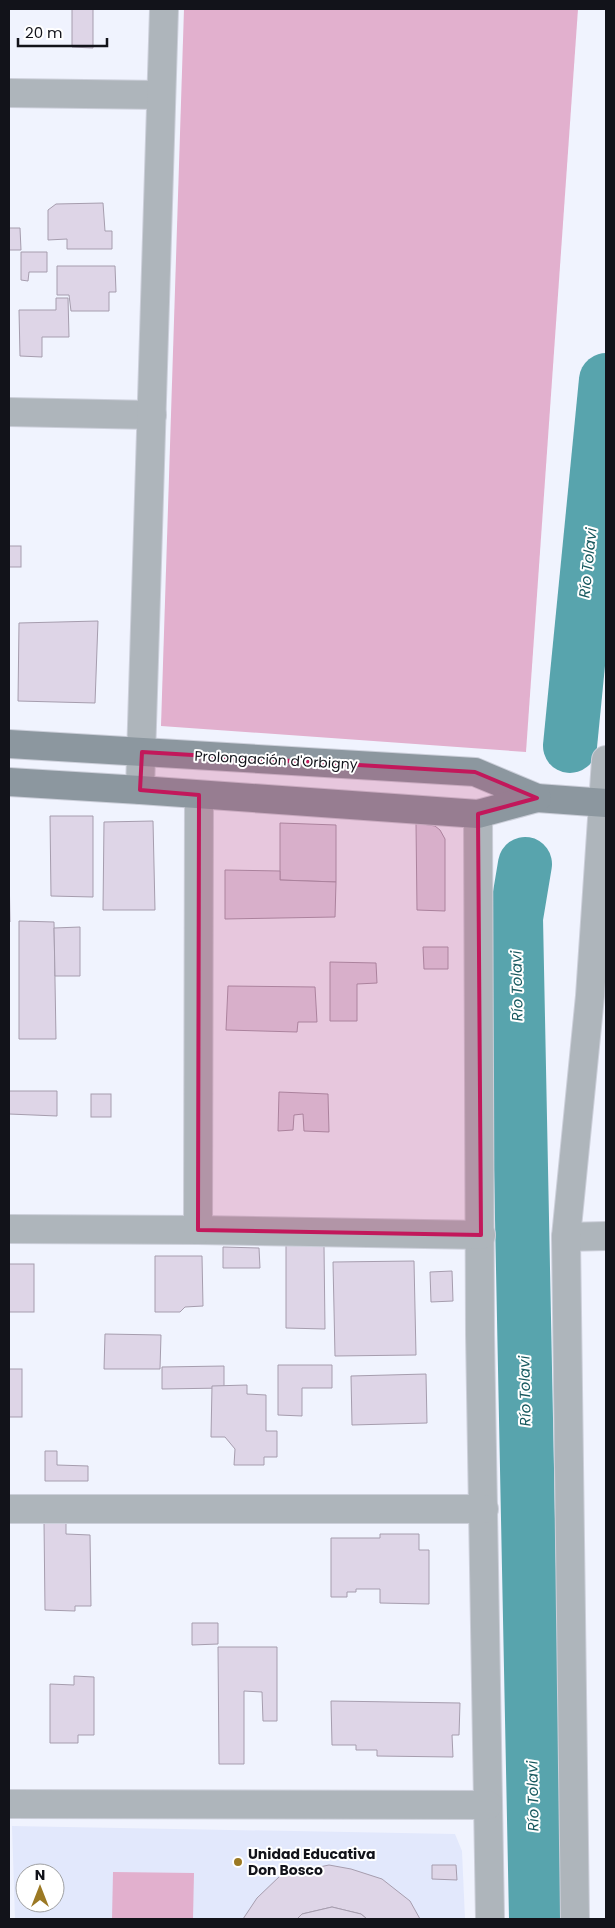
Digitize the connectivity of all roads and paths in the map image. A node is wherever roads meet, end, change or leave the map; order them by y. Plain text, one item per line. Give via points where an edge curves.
1 (164, 9) edge
2 (9, 93) edge
3 (161, 95) junction
4 (9, 412) edge
5 (152, 415) junction
6 (9, 744) edge
7 (142, 752) junction
8 (606, 760) edge
9 (9, 782) edge
10 (140, 790) junction
11 (198, 795) junction
12 (537, 798) junction
13 (604, 803) edge
14 (478, 814) junction
15 (9, 1229) edge
16 (198, 1230) junction
17 (481, 1235) junction
18 (606, 1236) edge
19 (566, 1237) junction
20 (9, 1508) edge
21 (484, 1509) junction
22 (9, 1804) edge
23 (488, 1805) junction
24 (490, 1919) edge
25 (575, 1919) edge

1 - 3 street
2 - 3 street
3 - 5 street
4 - 5 street
5 - 7 street
6 - 7 street, Prolongación d'Orbigny
7 - 10 street
7 - 12 street, Prolongación d'Orbigny via 475,772
8 - 13 street
9 - 10 street, Prolongación d'Orbigny
10 - 11 street, Prolongación d'Orbigny
11 - 14 street, Prolongación d'Orbigny
11 - 16 street
12 - 13 street, Prolongación d'Orbigny
12 - 14 street, Prolongación d'Orbigny
13 - 19 street via 590,996
14 - 17 street
15 - 16 street
16 - 17 street
17 - 21 street
18 - 19 street
19 - 25 street
20 - 21 street
21 - 23 street
22 - 23 street
23 - 24 street

